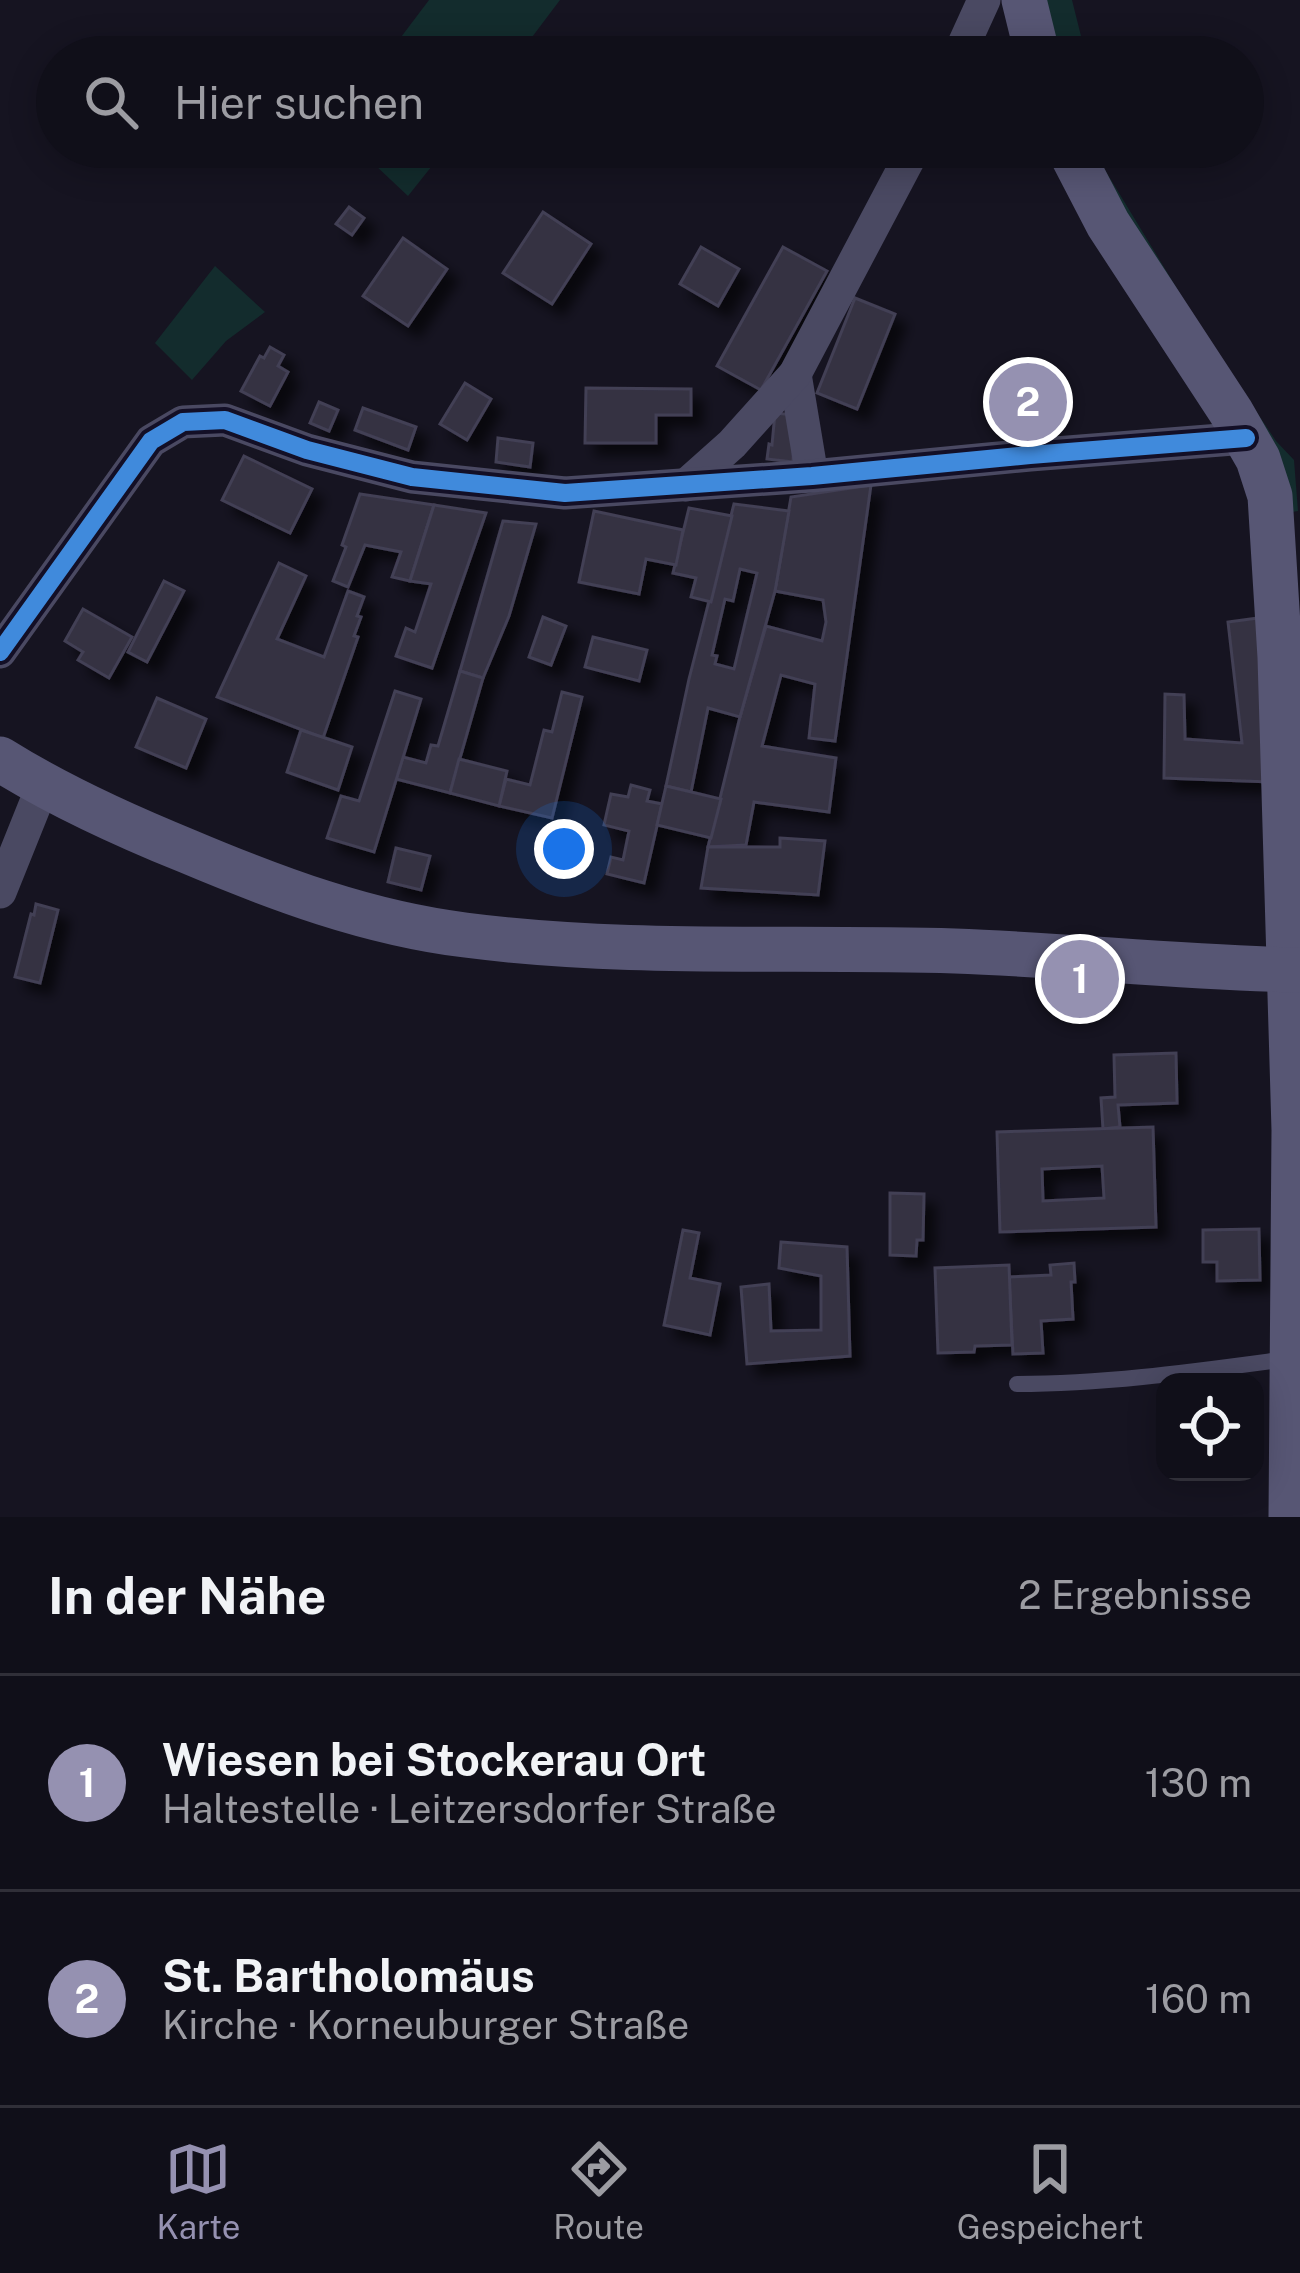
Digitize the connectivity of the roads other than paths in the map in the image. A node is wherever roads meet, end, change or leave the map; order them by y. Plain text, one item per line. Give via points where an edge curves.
1 (984, 0) edge
2 (1024, 0) edge
3 (968, 36) edge
4 (1033, 36) edge
5 (904, 168) edge
6 (1079, 168) edge
7 (795, 374) junction
8 (1246, 438) junction
9 (812, 476) junction
10 (686, 484) junction
11 (0, 652) edge
12 (0, 759) edge
13 (1291, 781) edge
14 (43, 784) junction
15 (0, 892) edge
16 (1295, 970) edge
17 (1296, 1350) edge
18 (1016, 1384) dead end
19 (1291, 1517) edge

1 - 3 street
2 - 4 main road
5 - 7 street
6 - 8 main road
7 - 9 street
7 - 10 street
8 - 9 street
8 - 13 main road via 1265,476 1274,530
9 - 10 street
10 - 11 street via 566,493 412,477 225,421 183,422 151,441
12 - 14 main road
13 - 16 main road
14 - 15 street
14 - 16 main road via 261,882 462,935
16 - 17 main road
17 - 18 lane via 1158,1376
17 - 19 main road

